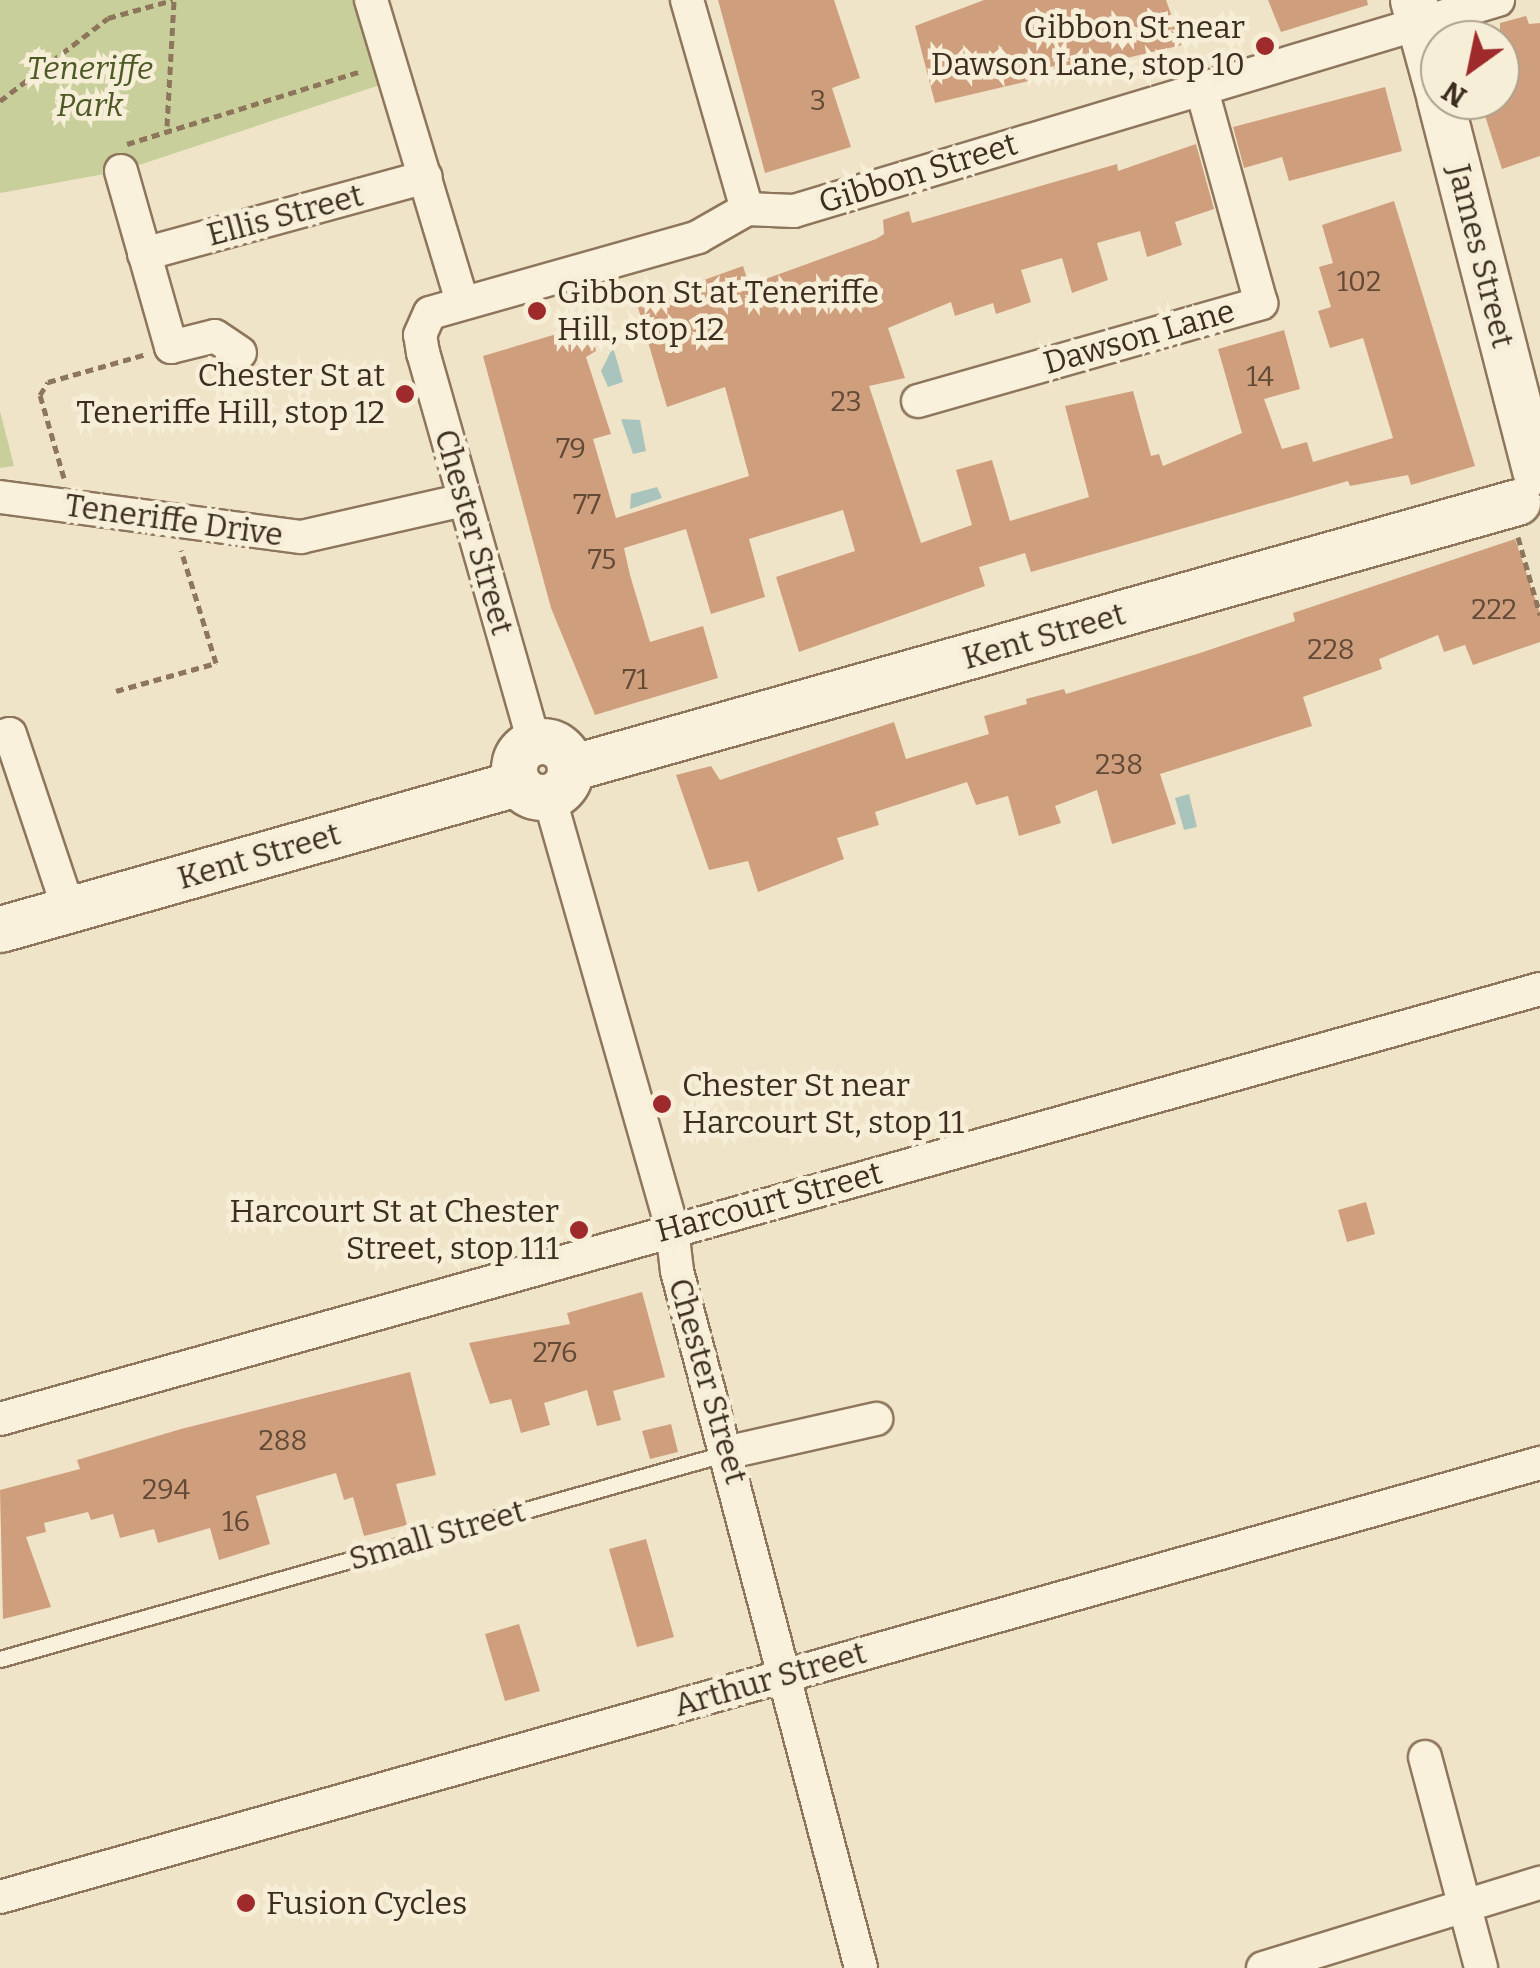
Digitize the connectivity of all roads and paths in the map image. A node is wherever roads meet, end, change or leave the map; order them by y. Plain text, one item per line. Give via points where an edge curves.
1 (174, 0) edge
2 (371, 0) edge
3 (687, 0) edge
4 (1498, 0) edge
5 (1416, 11) edge
6 (390, 63) junction
7 (1201, 87) junction
8 (0, 101) edge
9 (1444, 120) edge
10 (167, 126) junction
11 (121, 171) joint
12 (426, 177) junction
13 (747, 209) junction
14 (144, 254) junction
15 (462, 300) junction
16 (171, 347) junction
17 (240, 353) dead end
18 (918, 401) dead end
19 (0, 497) edge
20 (464, 500) junction
21 (1530, 500) edge
22 (71, 505) junction
23 (171, 518) junction
24 (1540, 615) edge
25 (116, 691) dead end
26 (0, 737) edge
27 (543, 772) junction
28 (70, 910) junction
29 (0, 930) edge
30 (1540, 990) edge
31 (672, 1229) junction
32 (0, 1419) edge
33 (876, 1419) dead end
34 (729, 1452) junction
35 (1540, 1463) edge
36 (0, 1659) edge
37 (786, 1674) junction
38 (1425, 1757) dead end
39 (1540, 1883) edge
40 (0, 1897) edge
41 (1463, 1907) junction
42 (860, 1968) edge
43 (1264, 1968) edge
44 (1480, 1968) edge

1 - 8 path via 108,18
1 - 10 path
2 - 6 street
3 - 13 street
4 - 5 street, Gibbon Street
5 - 7 street, Gibbon Street
6 - 10 path
6 - 12 street
7 - 13 street, Gibbon Street via 794,211
7 - 18 street, Dawson Lane via 1260,303
9 - 21 street, James Street
10 - 11 path via 128,139
11 - 14 street
12 - 14 street, Ellis Street
12 - 15 street
13 - 15 street via 698,238
14 - 16 street
15 - 20 street, Chester Street via 440,306 423,322 423,352
16 - 17 street via 215,336
16 - 22 path via 48,382 40,395
19 - 22 street, Teneriffe Drive
20 - 23 street, Teneriffe Drive via 301,538
20 - 27 street, Chester Street
21 - 24 path
21 - 27 street, Kent Street
22 - 23 street, Teneriffe Drive
23 - 25 path via 216,662
26 - 28 street via 10,734
27 - 28 street, Kent Street
27 - 31 street, Chester Street
28 - 29 street, Kent Street
30 - 31 street, Harcourt Street
31 - 32 street, Harcourt Street
31 - 34 street, Chester Street via 677,1271
33 - 34 street, Small Street
34 - 36 lane, Small Street
34 - 37 street, Chester Street
35 - 37 street, Arthur Street
37 - 40 street, Arthur Street
37 - 42 street, Chester Street
38 - 41 street
39 - 41 street
41 - 43 street
41 - 44 street

